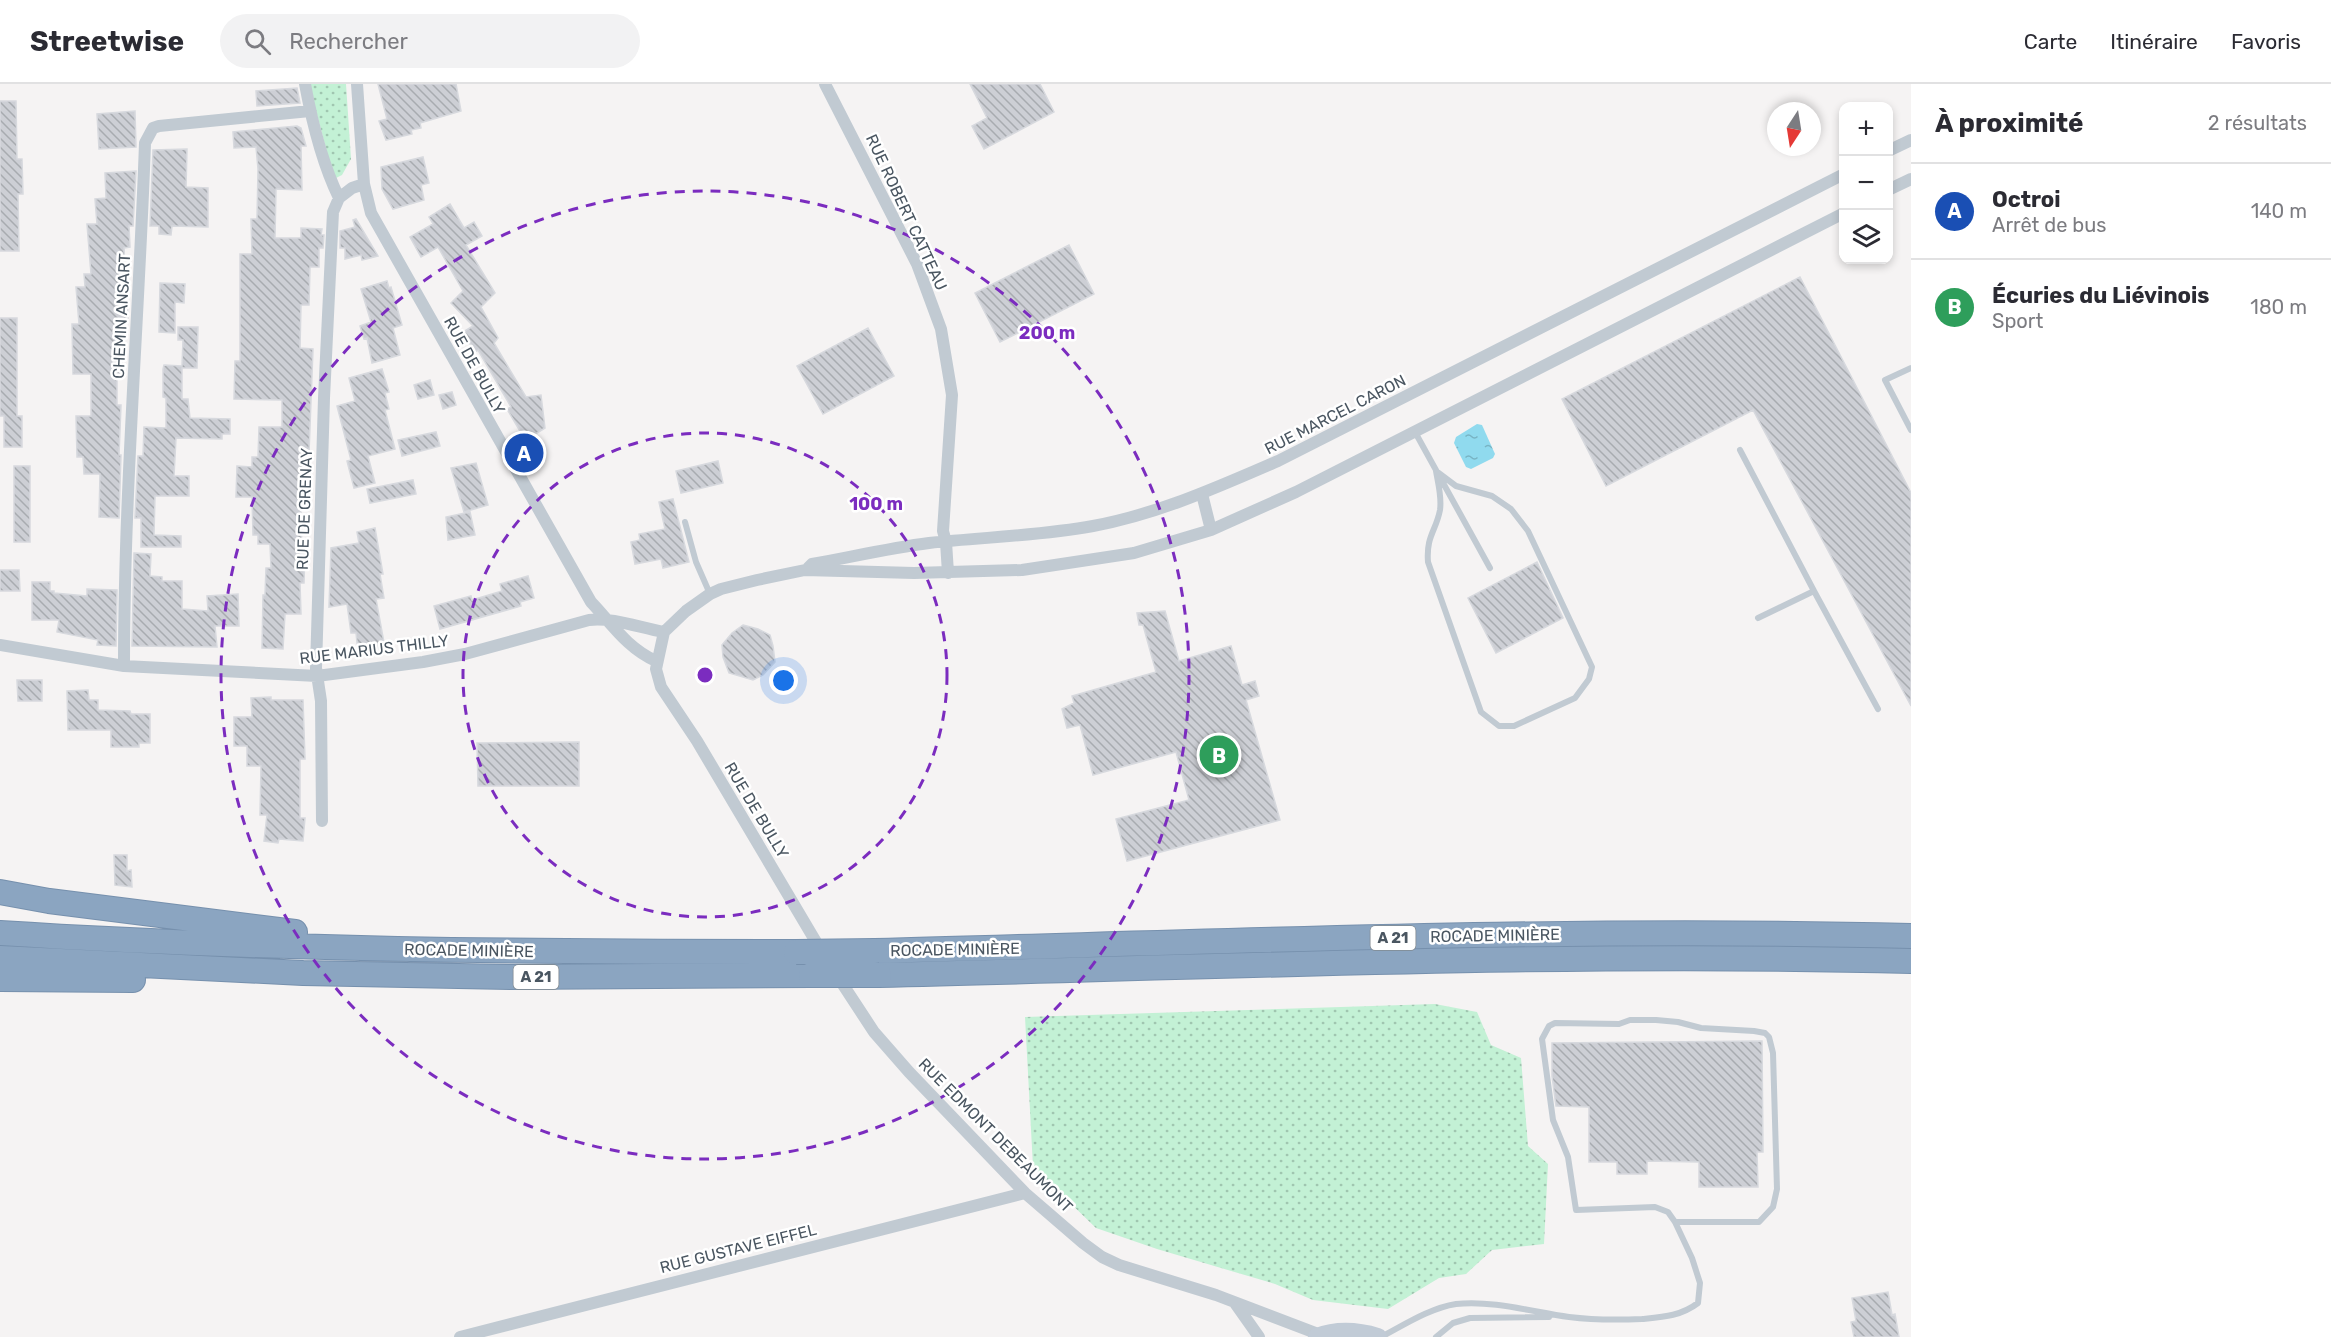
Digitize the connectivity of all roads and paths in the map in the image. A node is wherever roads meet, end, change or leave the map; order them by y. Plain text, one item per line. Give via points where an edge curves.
1 (305, 84) edge
2 (357, 84) edge
3 (825, 84) edge
4 (310, 111) junction
5 (1911, 140) edge
6 (1893, 149) edge
7 (1839, 177) edge
8 (1911, 179) edge
9 (364, 184) junction
10 (1893, 188) edge
11 (339, 198) junction
12 (1839, 216) edge
13 (1911, 368) edge
14 (1911, 430) edge
15 (1415, 431) junction
16 (1740, 450) dead end
17 (1436, 471) junction
18 (1202, 494) junction
19 (685, 522) dead end
20 (1210, 531) junction
21 (946, 542) junction
22 (1490, 568) dead end
23 (805, 570) junction
24 (948, 573) junction
25 (1814, 591) junction
26 (710, 594) junction
27 (606, 618) junction
28 (1758, 618) dead end
29 (664, 632) junction
30 (0, 645) edge
31 (656, 661) junction
32 (124, 666) junction
33 (317, 676) junction
34 (1878, 709) dead end
35 (322, 821) dead end
36 (0, 892) edge
37 (0, 933) edge
38 (1911, 936) edge
39 (365, 949) junction
40 (0, 958) edge
41 (1911, 961) edge
42 (303, 973) junction
43 (0, 979) edge
44 (874, 1032) joint
45 (1025, 1193) junction
46 (1675, 1222) junction
47 (1235, 1303) junction
48 (1570, 1317) junction
49 (1319, 1336) edge
50 (460, 1337) edge
51 (1259, 1337) edge
52 (1380, 1337) edge
53 (1436, 1337) edge

1 - 4 street
2 - 9 street, RUE DE BULLY
3 - 21 street, RUE ROBERT CATTEAU via 908,245 941,329 952,395 943,506
4 - 11 street
4 - 32 street, CHEMIN ANSART via 159,126 153,128 145,143 124,558
5 - 6 street
7 - 18 street, RUE MARCEL CARON via 1278,461
8 - 10 street
9 - 11 street
9 - 27 street, RUE DE BULLY via 370,213 591,602
11 - 33 street, RUE DE GRENAY via 333,212 324,386
12 - 15 street, RUE MARCEL CARON
13 - 14 lane via 1885,380
15 - 17 lane
15 - 20 street, RUE MARCEL CARON
16 - 25 lane
17 - 17 lane via 1456,486 1492,496 1511,509 1528,531 1592,667 1583,690 1575,698 1514,726 1498,726 1481,712 1428,562 1427,549 1441,501
17 - 22 lane
18 - 20 street
18 - 21 street, RUE MARCEL CARON via 1095,526
19 - 26 lane
20 - 24 street, RUE MARCEL CARON via 1134,553 1022,570
21 - 23 street, RUE MARCEL CARON via 812,564
21 - 24 street, RUE ROBERT CATTEAU
23 - 24 street, RUE MARCEL CARON
23 - 26 street, RUE MARCEL CARON
25 - 28 lane
25 - 34 lane
26 - 29 street, RUE MARCEL CARON
27 - 29 street
27 - 31 street, RUE DE BULLY via 621,638
27 - 33 street, RUE MARIUS THILLY via 577,622 465,654
29 - 31 street
30 - 32 street, RUE MARIUS THILLY
31 - 44 street, RUE DE BULLY via 661,687
32 - 33 street, RUE MARIUS THILLY
33 - 35 street, RUE DE GRENAY via 321,701
36 - 39 highway via 265,930 343,935
37 - 39 highway, ROCADE MINIÈRE / A 21 via 151,943
38 - 39 highway, ROCADE MINIÈRE / A 21, bridge via 1537,934 796,952
40 - 42 highway, ROCADE MINIÈRE / A 21
41 - 42 highway, ROCADE MINIÈRE / A 21, bridge via 1534,959 879,975 510,977
42 - 43 highway via 119,980
44 - 45 street, RUE EDMONT DEBEAUMONT
45 - 47 street, RUE EDMONT DEBEAUMONT via 1102,1257
45 - 50 street, RUE GUSTAVE EIFFEL
46 - 46 lane via 1668,1212 1656,1207 1576,1210 1568,1157 1552,1120 1542,1039 1549,1026 1564,1022 1619,1024 1656,1020 1754,1031 1769,1037 1773,1053 1777,1189 1773,1207 1759,1222
46 - 48 lane via 1700,1282 1698,1303 1685,1312 1664,1317
47 - 49 street, RUE EDMONT DEBEAUMONT
47 - 51 street
48 - 52 lane via 1458,1304 1440,1307
48 - 53 lane via 1470,1318 1453,1323
49 - 52 main road via 1341,1331

